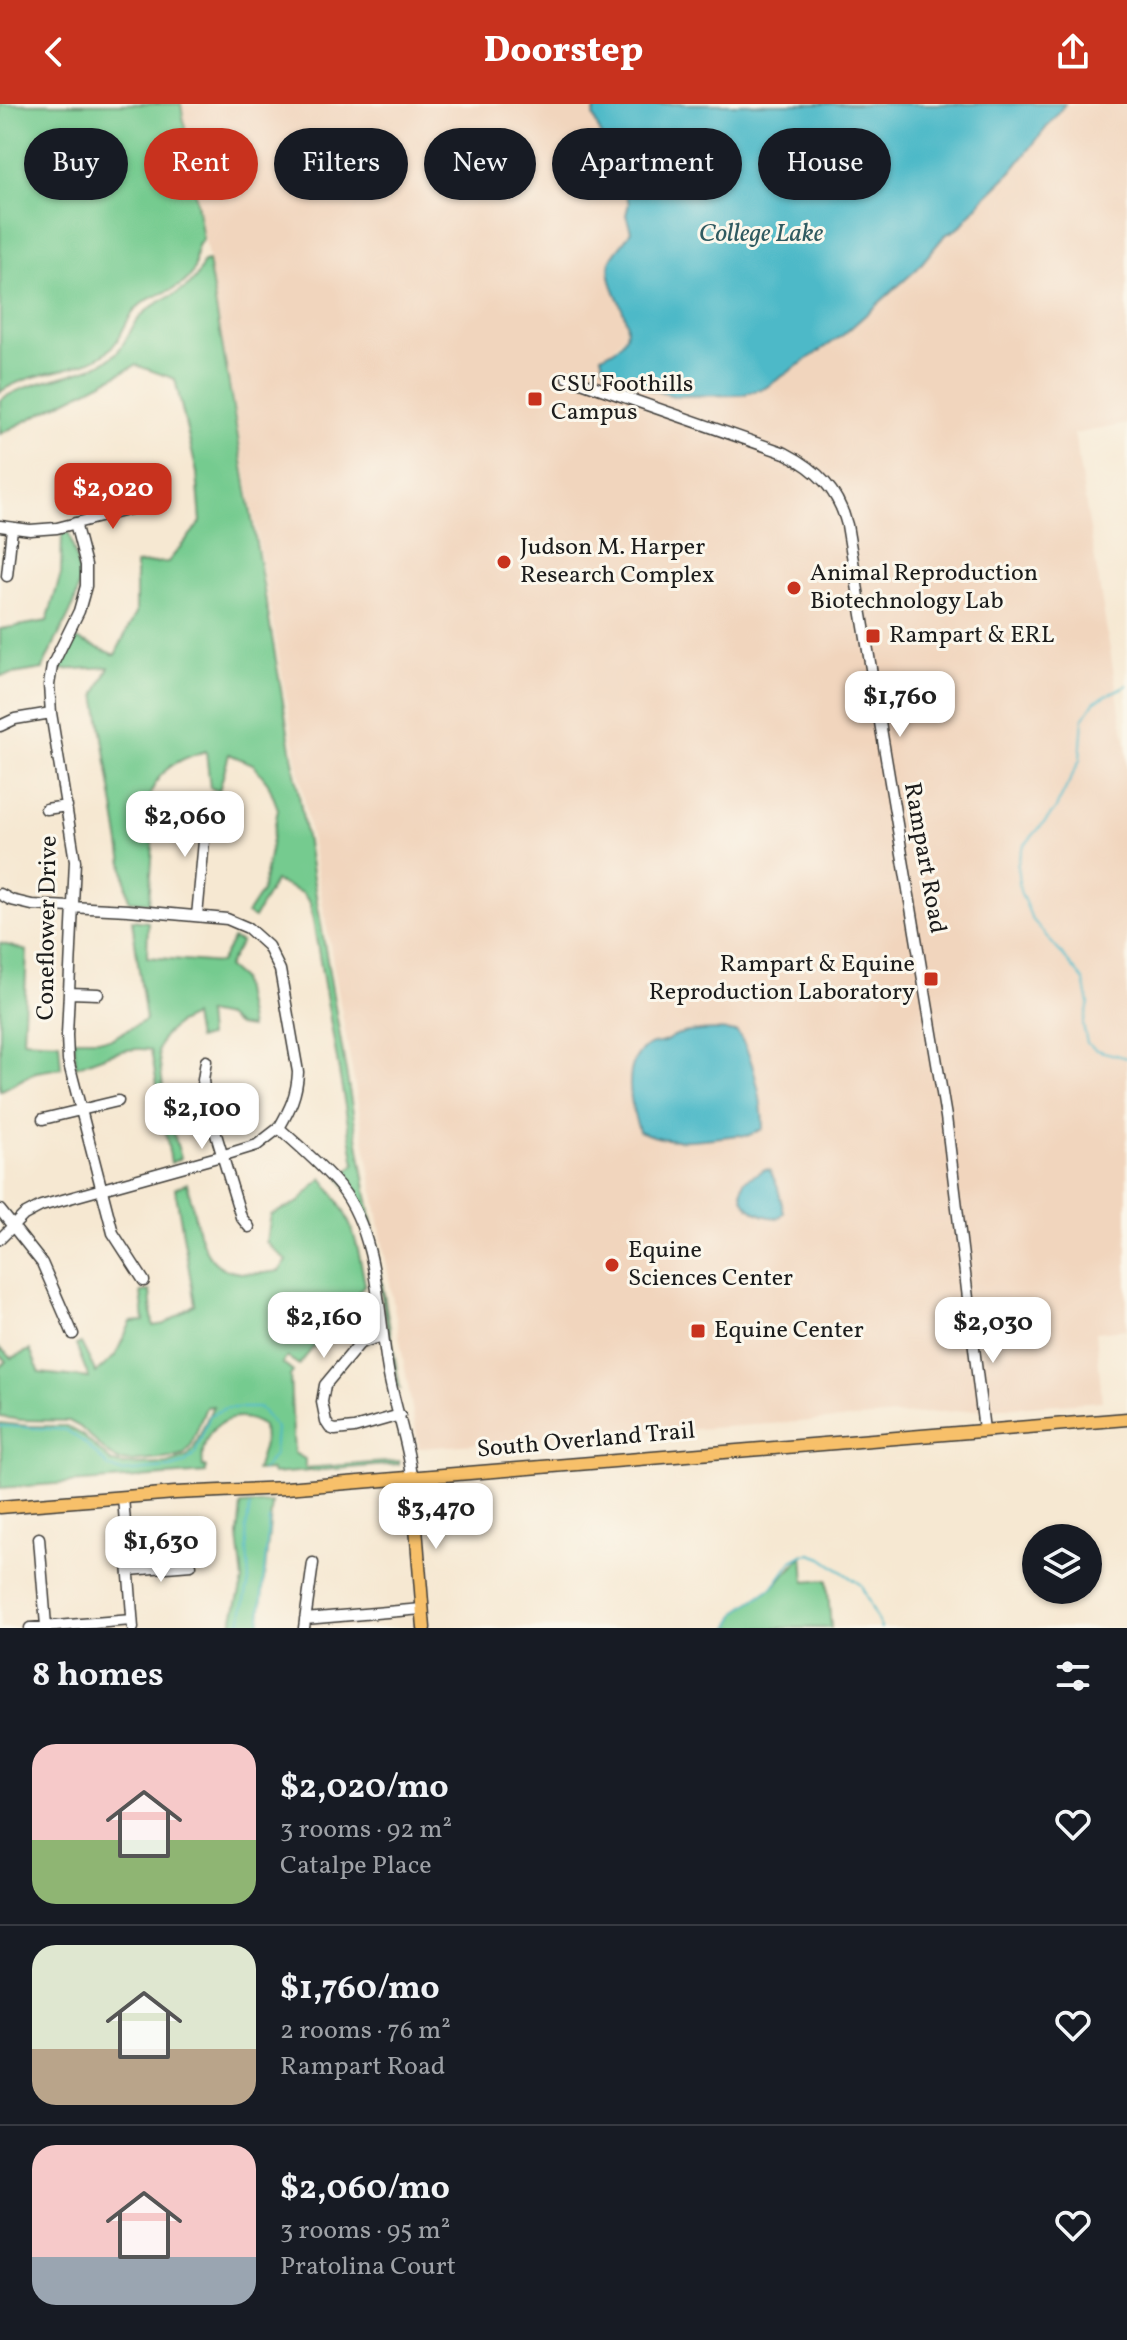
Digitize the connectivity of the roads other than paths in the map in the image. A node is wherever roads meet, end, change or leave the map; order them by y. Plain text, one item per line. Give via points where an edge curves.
1 (567, 377) dead end
2 (142, 506) dead end
3 (75, 523) junction
4 (0, 526) edge
5 (12, 528) junction
6 (7, 576) dead end
7 (51, 713) junction
8 (0, 726) edge
9 (67, 806) junction
10 (213, 808) dead end
11 (46, 809) dead end
12 (0, 894) edge
13 (73, 907) junction
14 (197, 916) junction
15 (69, 993) junction
16 (98, 994) dead end
17 (206, 1061) dead end
18 (118, 1101) dead end
19 (80, 1111) junction
20 (43, 1119) dead end
21 (279, 1128) junction
22 (221, 1156) junction
23 (101, 1190) junction
24 (0, 1210) edge
25 (12, 1225) junction
26 (249, 1227) dead end
27 (0, 1239) edge
28 (144, 1281) dead end
29 (73, 1334) dead end
30 (383, 1336) junction
31 (400, 1415) junction
32 (1127, 1419) edge
33 (984, 1430) junction
34 (412, 1477) junction
35 (123, 1497) junction
36 (0, 1507) edge
37 (39, 1538) dead end
38 (313, 1563) dead end
39 (191, 1565) dead end
40 (129, 1570) junction
41 (422, 1609) junction
42 (133, 1624) edge
43 (304, 1624) edge
44 (46, 1626) edge
45 (30, 1628) edge
46 (424, 1628) edge

1 - 33 street, Rampart Road via 785,453 817,472 841,507 946,1117
2 - 3 street
3 - 5 street
3 - 7 street, Coneflower Drive via 86,586 52,666
4 - 5 street
5 - 6 street
7 - 8 street
7 - 9 street, Coneflower Drive
9 - 11 street
9 - 13 street, Coneflower Drive via 75,861
10 - 14 street via 204,841
12 - 13 street via 21,904
13 - 14 street
13 - 15 street, Coneflower Drive
14 - 21 street via 248,928 268,946 280,970 298,1072 292,1106
15 - 16 street
15 - 19 street, Coneflower Drive via 68,1060
17 - 22 street via 205,1098
18 - 19 street
19 - 20 street
19 - 23 street, Coneflower Drive
21 - 22 street via 257,1145
21 - 30 street via 326,1171 353,1207 369,1250
22 - 23 street
22 - 26 street
23 - 25 street via 41,1206
23 - 28 street, Coneflower Drive via 113,1233
24 - 25 street
25 - 27 street
25 - 29 street via 42,1263
30 - 31 street
30 - 31 street via 360,1343 325,1385 326,1422 335,1430 347,1430
31 - 34 street
32 - 33 main road, South Overland Trail
33 - 34 main road, South Overland Trail
34 - 35 main road, South Overland Trail
34 - 41 main road
35 - 36 main road, South Overland Trail
35 - 40 street
37 - 44 street
38 - 43 street
39 - 40 street
40 - 42 street
41 - 43 street
41 - 46 main road
42 - 44 street
44 - 45 street

